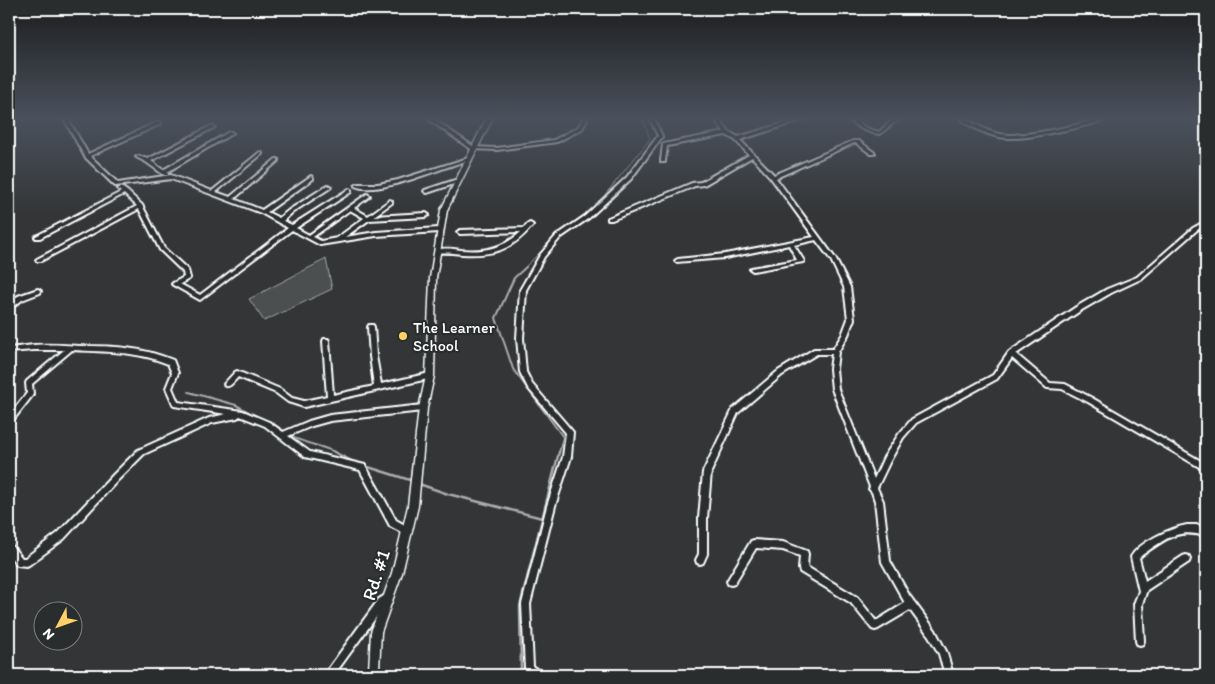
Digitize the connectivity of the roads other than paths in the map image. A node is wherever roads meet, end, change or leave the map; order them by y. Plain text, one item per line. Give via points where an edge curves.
1 (84, 151) edge
2 (98, 151) edge
3 (167, 151) edge
4 (200, 151) edge
5 (473, 151) edge
6 (649, 151) edge
7 (664, 151) edge
8 (748, 151) edge
9 (833, 151) edge
10 (870, 151) edge
11 (260, 154) dead end
12 (874, 154) dead end
13 (752, 155) junction
14 (87, 156) junction
15 (138, 157) dead end
16 (276, 160) dead end
17 (468, 160) junction
18 (663, 160) dead end
19 (148, 161) junction
20 (163, 172) junction
21 (171, 177) junction
22 (773, 177) junction
23 (311, 178) dead end
24 (458, 181) junction
25 (117, 185) junction
26 (358, 186) dead end
27 (328, 187) dead end
28 (350, 191) dead end
29 (427, 191) dead end
30 (125, 192) junction
31 (212, 193) junction
32 (367, 196) dead end
33 (231, 199) junction
34 (390, 202) dead end
35 (140, 206) junction
36 (350, 208) junction
37 (263, 212) junction
38 (426, 215) dead end
39 (368, 218) junction
40 (610, 219) dead end
41 (279, 221) junction
42 (1206, 223) edge
43 (530, 225) dead end
44 (292, 228) junction
45 (440, 230) junction
46 (526, 230) junction
47 (460, 232) dead end
48 (38, 237) dead end
49 (309, 237) junction
50 (818, 238) junction
51 (339, 239) junction
52 (791, 244) junction
53 (438, 251) junction
54 (39, 260) dead end
55 (678, 260) dead end
56 (753, 269) dead end
57 (38, 291) dead end
58 (9, 306) edge
59 (371, 327) dead end
60 (326, 341) dead end
61 (70, 348) junction
62 (9, 350) edge
63 (835, 352) junction
64 (1011, 354) junction
65 (430, 376) junction
66 (227, 384) dead end
67 (378, 387) junction
68 (330, 398) junction
69 (423, 408) junction
70 (244, 414) junction
71 (9, 421) edge
72 (283, 435) junction
73 (1206, 468) edge
74 (873, 489) junction
75 (407, 531) junction
76 (1206, 532) edge
77 (9, 549) edge
78 (1186, 559) dead end
79 (700, 560) dead end
80 (731, 581) dead end
81 (1142, 588) junction
82 (387, 598) junction
83 (911, 604) junction
84 (1140, 641) dead end
85 (329, 675) edge
86 (377, 675) edge
87 (540, 675) edge
88 (949, 675) edge

1 - 14 street
2 - 14 street
3 - 19 street
4 - 20 street
5 - 17 main road, Rd. #1
6 - 87 street via 629,178 588,217 558,237 542,256 523,290 520,338 523,372 530,386 570,432 567,457 526,604 529,669
7 - 18 street
8 - 13 street
9 - 22 street
10 - 12 street
11 - 31 street
13 - 22 street
13 - 40 street via 702,184 694,184
14 - 25 street
15 - 19 street
16 - 33 street
17 - 24 main road, Rd. #1
17 - 26 street via 384,185
19 - 20 street
20 - 21 street
21 - 25 street
21 - 31 street
22 - 50 street
23 - 37 street
24 - 29 street
24 - 45 main road, Rd. #1 via 444,210
25 - 30 street
27 - 41 street
28 - 44 street
30 - 35 street
30 - 48 street
31 - 33 street
32 - 36 street
33 - 37 street
34 - 39 street
35 - 44 street via 162,249 186,271 187,278 175,284 200,298
35 - 54 street
36 - 39 street
36 - 49 street
37 - 41 street
38 - 39 street
39 - 51 street
41 - 44 street
42 - 64 street via 1139,278 1109,291
43 - 46 street
44 - 49 street
45 - 51 street
45 - 53 main road, Rd. #1
46 - 47 street
46 - 53 street via 515,242 497,250
49 - 51 street via 320,243
50 - 52 street
50 - 63 street via 847,287 850,319
52 - 55 street via 725,256
52 - 56 street via 801,261
53 - 65 main road, Rd. #1 via 433,278
57 - 58 street
59 - 67 street
60 - 68 street
61 - 62 street via 33,346
61 - 70 street via 126,348 154,354 171,362 175,373 169,388 176,404
61 - 71 street via 29,383 30,394
63 - 74 street via 835,389
63 - 79 street via 816,351 780,373 735,411 707,472 704,554
64 - 73 street via 1049,386 1063,386 1090,400
64 - 74 street via 995,377 914,421 887,458
65 - 67 street
65 - 69 main road, Rd. #1
66 - 68 street via 237,374 304,404
67 - 68 street
69 - 72 street via 330,418
69 - 75 main road, Rd. #1
70 - 72 street
70 - 77 street via 211,420 141,452 61,536 26,562 20,562
72 - 75 street via 308,455 362,467 392,523
74 - 83 street via 880,501 886,562
75 - 82 main road, Rd. #1
76 - 81 street via 1181,528 1139,552 1135,561
78 - 81 street
80 - 83 street via 754,544 782,546 804,554 803,569 854,600 875,626
81 - 84 street via 1138,604
82 - 85 street
82 - 86 main road, Rd. #1 via 376,632 374,671
83 - 88 street via 932,633

